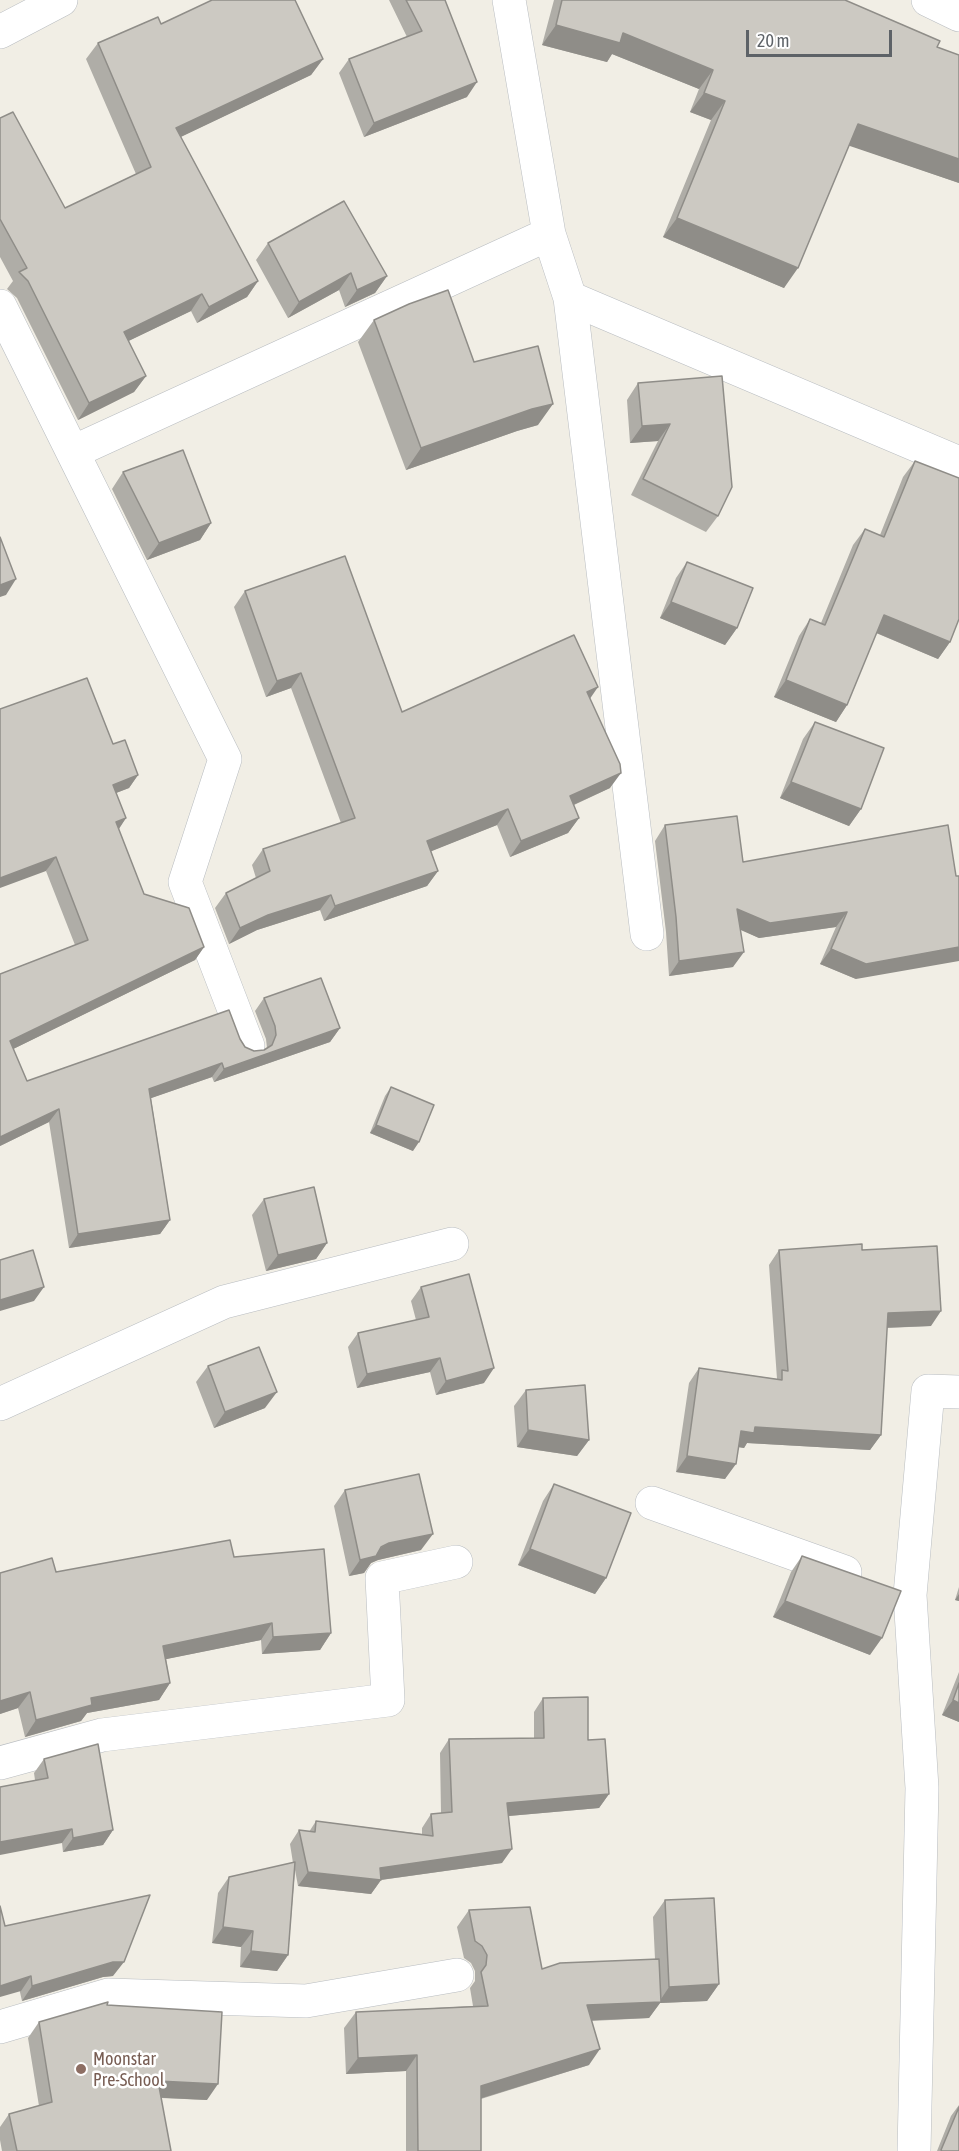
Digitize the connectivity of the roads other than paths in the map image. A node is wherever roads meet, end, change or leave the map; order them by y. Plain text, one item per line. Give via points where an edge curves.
1 (61, 0) edge
2 (509, 0) edge
3 (928, 0) edge
4 (959, 15) edge
5 (0, 32) edge
6 (549, 234) junction
7 (570, 298) junction
8 (0, 306) edge
9 (73, 452) junction
10 (959, 463) edge
11 (647, 934) dead end
12 (248, 1046) edge
13 (452, 1244) dead end
14 (959, 1392) edge
15 (0, 1404) edge
16 (651, 1503) dead end
17 (456, 1562) dead end
18 (910, 1595) junction
19 (0, 1763) edge
20 (457, 1975) dead end
21 (0, 2027) edge
22 (914, 2151) edge

1 - 5 street
2 - 6 street
3 - 4 street
6 - 7 street
6 - 9 street
7 - 10 street
7 - 11 street
8 - 9 street
9 - 12 street via 225,759 185,882
13 - 15 street via 224,1302
14 - 18 street via 928,1391
16 - 18 street
17 - 19 street via 382,1578 388,1700 102,1735
18 - 22 street via 922,1788
20 - 21 street via 306,2001 108,1995

